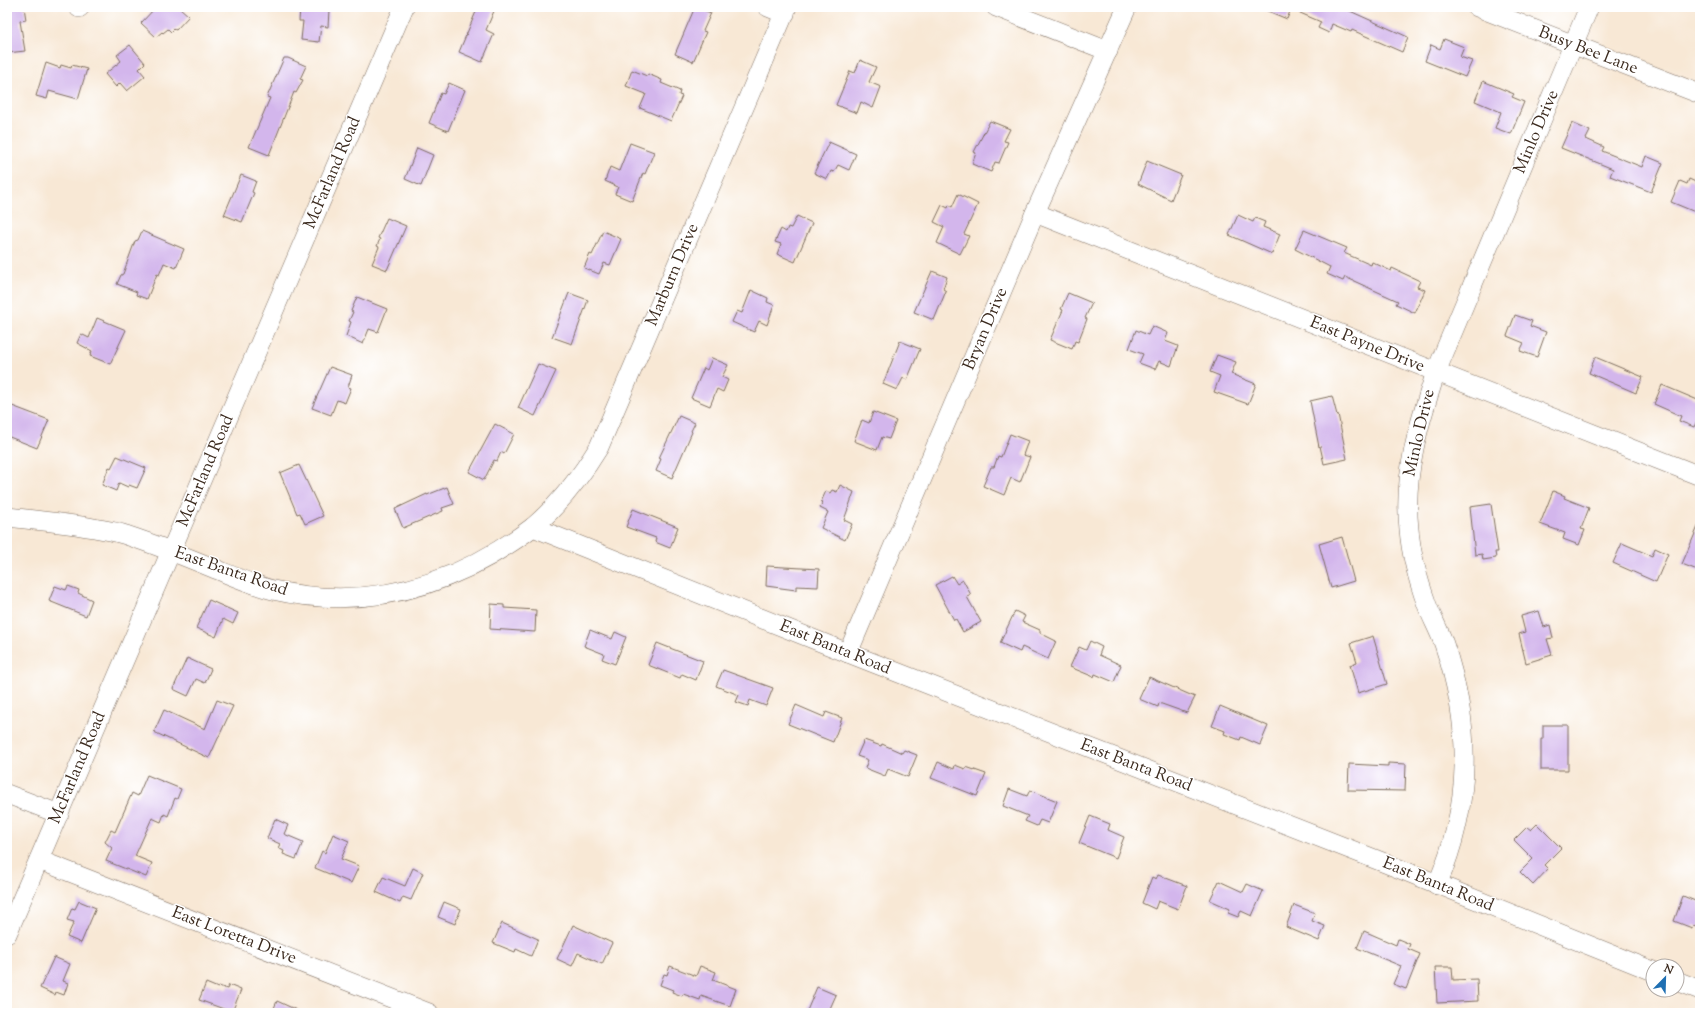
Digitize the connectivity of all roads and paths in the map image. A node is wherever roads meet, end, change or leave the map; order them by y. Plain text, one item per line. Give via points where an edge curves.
1 (404, 7) edge
2 (996, 7) edge
3 (1127, 7) edge
4 (1477, 7) edge
5 (1589, 7) edge
6 (780, 9) edge
7 (1573, 46) junction
8 (1108, 51) junction
9 (1700, 94) edge
10 (1035, 213) junction
11 (1436, 372) junction
12 (1700, 476) edge
13 (7, 517) edge
14 (533, 527) junction
15 (172, 551) junction
16 (848, 654) junction
17 (7, 794) edge
18 (58, 814) junction
19 (39, 860) junction
20 (1437, 885) junction
21 (7, 934) edge
22 (1645, 968) edge
23 (1685, 984) edge
24 (1700, 990) edge
25 (429, 1013) edge

1 - 15 street, McFarland Road
2 - 8 street
3 - 8 street, Bryan Drive
4 - 7 street, Busy Bee Lane
5 - 7 street, Minlo Drive
6 - 14 street, Marburn Drive via 599,447 570,490
7 - 9 street, Busy Bee Lane
7 - 11 street, Minlo Drive
8 - 10 street, Bryan Drive
10 - 11 street, East Payne Drive
10 - 16 street, Bryan Drive
11 - 12 street, East Payne Drive
11 - 20 street, Minlo Drive via 1409,471 1408,527 1421,588 1453,671 1464,733 1464,776 1459,814 1449,856
13 - 15 street, East Banta Road via 101,529
14 - 15 street, East Banta Road via 502,549 451,576 403,591 360,598 297,595 272,590
14 - 16 street, East Banta Road
15 - 18 street, McFarland Road
16 - 20 street, East Banta Road
17 - 18 street
18 - 19 street, McFarland Road
19 - 21 street, McFarland Road
19 - 25 street, East Loretta Drive
20 - 22 street, East Banta Road
23 - 24 street

